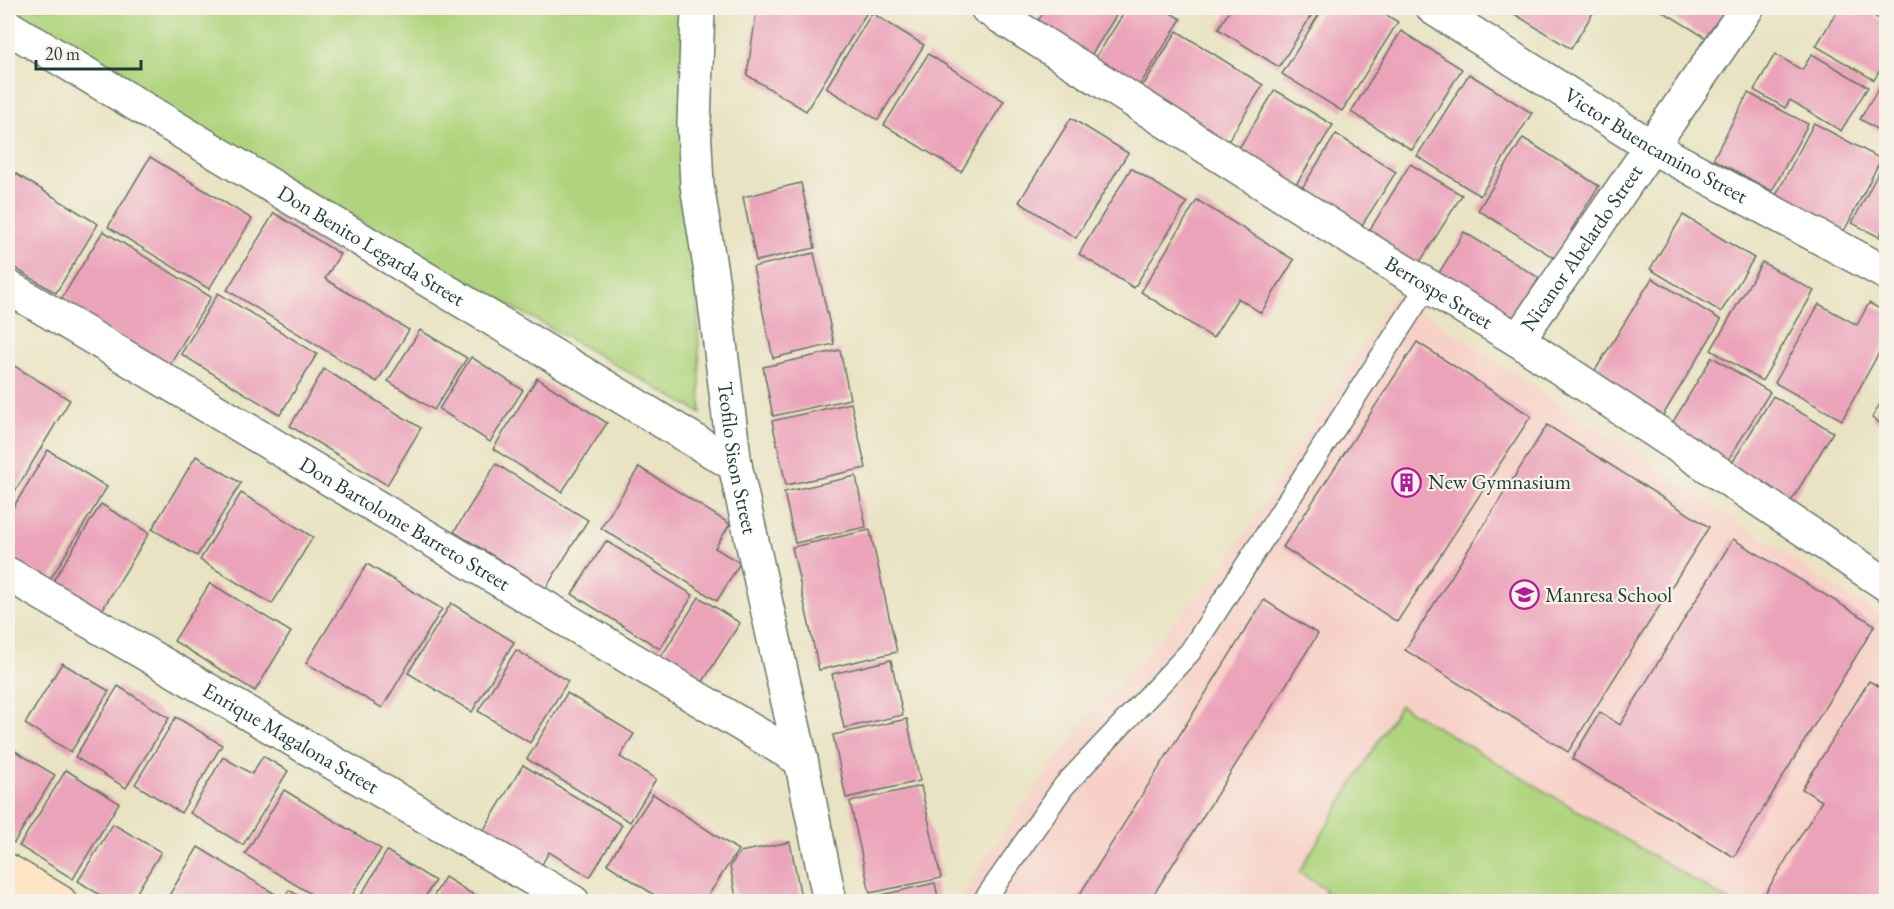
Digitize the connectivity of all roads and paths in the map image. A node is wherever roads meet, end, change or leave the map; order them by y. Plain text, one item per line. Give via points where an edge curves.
1 (18, 8) edge
2 (698, 8) edge
3 (987, 8) edge
4 (1433, 8) edge
5 (1747, 8) edge
6 (8, 26) edge
7 (1650, 146) junction
8 (1887, 273) edge
9 (1427, 286) junction
10 (8, 287) edge
11 (1518, 340) junction
12 (735, 465) junction
13 (8, 574) edge
14 (1887, 584) edge
15 (801, 760) junction
16 (8, 871) edge
17 (60, 902) edge
18 (573, 902) edge
19 (830, 902) edge
20 (982, 902) edge

1 - 6 street
2 - 12 street, Teofilo Sison Street via 694,124 697,185
3 - 9 street, Berrospe Street
4 - 7 street, Victor Buencamino Street
5 - 7 street, Nicanor Abelardo Street
6 - 12 street, Don Benito Legarda Street
7 - 8 street, Victor Buencamino Street
7 - 11 street, Nicanor Abelardo Street
9 - 11 street, Berrospe Street
9 - 20 lane via 1190,652 1064,786
10 - 15 street, Don Bartolome Barreto Street
11 - 14 street, Berrospe Street
12 - 15 street, Teofilo Sison Street
13 - 18 street, Enrique Magalona Street
15 - 19 street, Teofilo Sison Street
16 - 17 street

